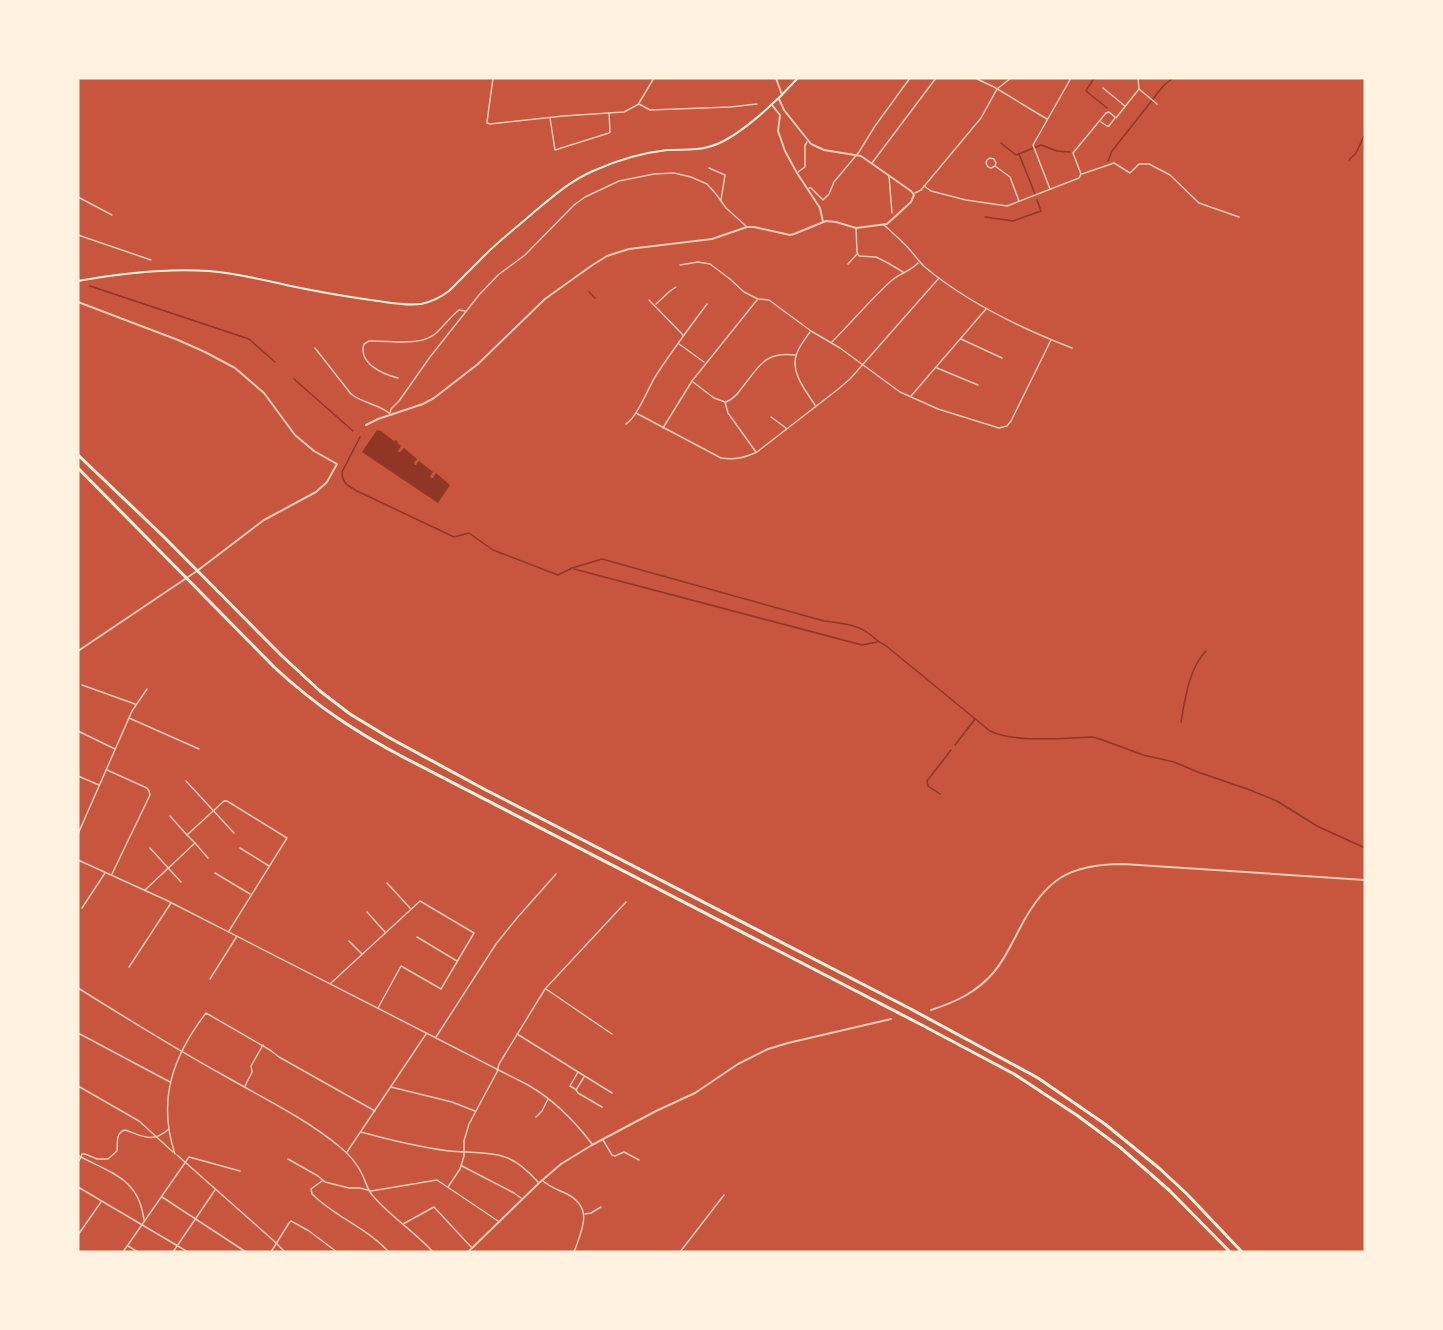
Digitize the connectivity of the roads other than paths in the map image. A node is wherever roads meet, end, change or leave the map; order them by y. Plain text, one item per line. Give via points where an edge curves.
1 (493, 78) edge
2 (654, 78) edge
3 (776, 78) edge
4 (798, 78) edge
5 (910, 78) edge
6 (936, 78) edge
7 (975, 78) edge
8 (1011, 78) edge
9 (1071, 78) edge
10 (1138, 78) edge
11 (1103, 88) dead end
12 (997, 89) junction
13 (1139, 89) junction
14 (782, 95) junction
15 (779, 99) junction
16 (1156, 103) dead end
17 (639, 104) junction
18 (757, 104) dead end
19 (772, 105) junction
20 (1125, 106) junction
21 (784, 110) junction
22 (609, 112) junction
23 (779, 113) junction
24 (550, 117) junction
25 (1116, 118) junction
26 (1048, 119) junction
27 (1100, 121) junction
28 (488, 123) junction
29 (484, 126) dead end
30 (808, 141) junction
31 (857, 154) junction
32 (872, 163) junction
33 (995, 166) dead end
34 (709, 168) dead end
35 (797, 173) junction
36 (1081, 174) junction
37 (889, 176) junction
38 (924, 186) junction
39 (807, 188) junction
40 (1051, 190) junction
41 (913, 194) junction
42 (78, 197) edge
43 (721, 201) junction
44 (1019, 201) junction
45 (892, 213) dead end
46 (112, 215) dead end
47 (1239, 217) dead end
48 (823, 222) junction
49 (884, 225) junction
50 (747, 227) junction
51 (856, 228) junction
52 (78, 235) edge
53 (858, 254) junction
54 (151, 260) dead end
55 (919, 261) junction
56 (848, 264) dead end
57 (680, 265) dead end
58 (903, 273) junction
59 (939, 278) junction
60 (78, 281) edge
61 (676, 287) dead end
62 (758, 299) junction
63 (649, 300) dead end
64 (78, 302) edge
65 (707, 304) dead end
66 (654, 306) junction
67 (986, 308) junction
68 (465, 311) junction
69 (811, 331) junction
70 (683, 336) junction
71 (960, 339) junction
72 (1051, 340) junction
73 (678, 343) junction
74 (831, 343) junction
75 (315, 348) dead end
76 (1072, 348) dead end
77 (795, 355) junction
78 (1002, 358) dead end
79 (706, 363) junction
80 (863, 365) junction
81 (936, 368) junction
82 (398, 378) dead end
83 (692, 381) junction
84 (978, 385) dead end
85 (910, 397) junction
86 (725, 402) junction
87 (815, 406) junction
88 (636, 413) junction
89 (390, 415) junction
90 (771, 417) dead end
91 (626, 424) dead end
92 (366, 426) dead end
93 (663, 428) junction
94 (787, 429) junction
95 (757, 452) junction
96 (78, 455) edge
97 (78, 468) edge
98 (78, 651) edge
99 (82, 685) dead end
100 (147, 689) dead end
101 (135, 704) junction
102 (129, 718) junction
103 (78, 731) edge
104 (115, 749) junction
105 (199, 749) dead end
106 (107, 769) junction
107 (78, 776) edge
108 (186, 781) dead end
109 (100, 785) junction
110 (213, 810) junction
111 (170, 816) dead end
112 (234, 832) dead end
113 (78, 834) edge
114 (187, 835) junction
115 (195, 843) junction
116 (150, 848) dead end
117 (240, 848) dead end
118 (208, 858) dead end
119 (78, 860) edge
120 (270, 866) junction
121 (168, 868) junction
122 (105, 872) junction
123 (215, 873) dead end
124 (556, 874) dead end
125 (111, 875) junction
126 (1365, 880) edge
127 (181, 882) dead end
128 (387, 883) dead end
129 (145, 890) junction
130 (252, 895) junction
131 (626, 902) dead end
132 (171, 903) junction
133 (82, 908) dead end
134 (411, 909) junction
135 (367, 912) dead end
136 (229, 932) junction
137 (386, 932) junction
138 (237, 936) junction
139 (417, 937) dead end
140 (349, 940) dead end
141 (362, 954) junction
142 (458, 961) junction
143 (129, 967) dead end
144 (210, 979) dead end
145 (331, 984) junction
146 (78, 988) edge
147 (545, 989) junction
148 (378, 1008) junction
149 (931, 1010) dead end
150 (891, 1019) dead end
151 (78, 1033) edge
152 (427, 1033) junction
153 (517, 1034) junction
154 (612, 1034) dead end
155 (435, 1037) junction
156 (263, 1046) junction
157 (182, 1051) junction
158 (497, 1070) junction
159 (578, 1072) junction
160 (585, 1076) junction
161 (170, 1083) junction
162 (78, 1086) edge
163 (244, 1087) junction
164 (391, 1087) junction
165 (576, 1090) junction
166 (612, 1093) dead end
167 (548, 1098) junction
168 (602, 1107) dead end
169 (375, 1111) junction
170 (476, 1111) junction
171 (536, 1117) dead end
172 (170, 1128) junction
173 (361, 1132) junction
174 (156, 1136) junction
175 (602, 1140) junction
176 (592, 1145) junction
177 (463, 1152) junction
178 (347, 1153) junction
179 (176, 1154) junction
180 (79, 1156) edge
181 (288, 1159) dead end
182 (639, 1160) dead end
183 (78, 1162) edge
184 (185, 1162) junction
185 (462, 1165) junction
186 (240, 1171) dead end
187 (322, 1180) junction
188 (542, 1180) junction
189 (539, 1183) junction
190 (78, 1187) edge
191 (448, 1187) junction
192 (215, 1189) junction
193 (369, 1191) junction
194 (724, 1195) dead end
195 (161, 1197) junction
196 (522, 1199) junction
197 (102, 1201) junction
198 (601, 1207) dead end
199 (584, 1214) junction
200 (195, 1219) junction
201 (144, 1221) junction
202 (499, 1221) junction
203 (141, 1225) junction
204 (403, 1225) junction
205 (78, 1235) edge
206 (277, 1244) junction
207 (127, 1245) junction
208 (177, 1245) junction
209 (472, 1248) junction
210 (123, 1252) edge
211 (138, 1252) edge
212 (173, 1252) edge
213 (188, 1252) edge
214 (246, 1252) edge
215 (272, 1252) edge
216 (285, 1252) edge
217 (337, 1252) edge
218 (389, 1252) edge
219 (433, 1252) edge
220 (468, 1252) edge
221 (574, 1252) edge
222 (680, 1252) edge
223 (1230, 1252) edge
224 (1242, 1252) edge

1 - 28 street
2 - 17 street
3 - 14 street
4 - 14 main road
5 - 31 street
6 - 32 street
7 - 12 street
8 - 12 street
9 - 26 street
10 - 13 street
11 - 20 street
12 - 26 street
12 - 38 street via 981,118
13 - 16 street
13 - 20 street
14 - 15 main road
15 - 19 main road
15 - 21 street
17 - 18 street via 650,110
17 - 22 street via 624,112
19 - 23 street
19 - 60 main road via 716,145 634,156 576,180 494,247 449,291 422,304 355,298 210,271 146,271
20 - 25 street
21 - 23 street
21 - 30 street
22 - 24 street
22 - 24 street via 609,133 555,150
23 - 35 street via 779,137
24 - 28 street
25 - 27 street via 1109,126
25 - 27 street via 1109,112
26 - 40 street via 1033,145
27 - 36 street via 1073,153
28 - 29 street
30 - 31 street via 824,150
30 - 35 street via 805,166
31 - 32 street
31 - 39 street via 824,199
32 - 37 street
33 - 44 street via 1010,177
34 - 43 street via 724,175
35 - 39 street
36 - 40 street
36 - 47 street via 1114,163 1130,173 1139,164 1149,164 1177,180 1195,201
37 - 41 street
37 - 45 street
38 - 41 street
38 - 44 street via 975,201 1007,206
39 - 48 street via 820,208
40 - 44 street
41 - 49 street via 911,202
42 - 46 street
43 - 50 street
43 - 68 street via 700,180 674,173 607,186 574,205
48 - 50 street via 790,235
48 - 51 street
49 - 51 street
49 - 55 street
50 - 89 street via 712,239 629,249 607,256 545,299 478,364 434,398
51 - 53 street
52 - 54 street
53 - 56 street
53 - 58 street via 876,257
55 - 58 street
55 - 59 street
57 - 62 street via 710,264
58 - 74 street
59 - 67 street
59 - 80 street
61 - 66 street
62 - 69 street via 769,300
62 - 79 street
63 - 66 street
64 - 98 street via 178,340 235,368 272,402 295,435 338,464 316,492 264,520 197,571
65 - 70 street
66 - 70 street
67 - 71 street
67 - 72 street
68 - 82 street via 459,310 435,334 421,341 369,340 363,344 367,362
68 - 89 street
69 - 74 street
69 - 77 street
70 - 73 street
71 - 78 street
71 - 81 street
72 - 76 street
72 - 85 street via 1004,428 958,416
73 - 79 street
73 - 88 street
74 - 80 street
75 - 89 street via 351,394
77 - 86 street via 767,358 736,396
77 - 87 street via 797,375
79 - 83 street
80 - 85 street
80 - 87 street
81 - 84 street
81 - 85 street
83 - 86 street
83 - 93 street
86 - 95 street via 728,413
87 - 94 street
88 - 91 street
88 - 93 street
89 - 92 street
90 - 94 street
93 - 95 street via 721,458 733,460
94 - 95 street
96 - 224 highway via 252,627 337,704 388,737 1038,1078 1105,1124 1159,1168
97 - 223 highway via 274,667 327,711 373,741 976,1053 1037,1089 1094,1127 1146,1169
99 - 101 street
100 - 101 street
101 - 102 street
102 - 104 street
102 - 105 street
103 - 104 street
104 - 106 street
106 - 109 street
106 - 125 street via 147,788 150,795
107 - 109 street
108 - 110 street
109 - 113 street
110 - 112 street
110 - 114 street
110 - 120 street via 227,801 287,838
111 - 114 street
114 - 115 street
115 - 118 street
115 - 121 street
116 - 121 street
117 - 120 street
119 - 122 street
120 - 130 street
121 - 127 street
121 - 129 street
122 - 125 street
122 - 133 street
123 - 130 street
124 - 155 street via 496,944
125 - 129 street
126 - 149 street via 1123,864 1078,868 1041,894 987,980 965,996
128 - 134 street
129 - 132 street
130 - 136 street
131 - 147 street
132 - 136 street
132 - 143 street
134 - 137 street
134 - 142 street via 420,901 474,933
135 - 137 street
136 - 138 street
137 - 141 street
138 - 144 street
138 - 145 street
139 - 142 street
140 - 141 street
141 - 145 street
142 - 148 street via 441,989 401,966
145 - 148 street
146 - 157 street
147 - 153 street
147 - 154 street
148 - 152 street
150 - 175 street via 768,1049 695,1093
151 - 161 street
152 - 155 street
152 - 164 street
153 - 158 street
153 - 159 street
155 - 158 street
156 - 157 street via 206,1013
156 - 163 street
156 - 169 street
157 - 161 street
157 - 163 street
158 - 167 street
158 - 170 street
159 - 160 street
159 - 165 street via 570,1086
160 - 165 street
160 - 166 street
161 - 172 street
162 - 174 street via 139,1120
163 - 178 street via 302,1119
164 - 169 street
164 - 170 street
165 - 168 street
167 - 171 street
167 - 176 street
169 - 173 street
170 - 177 street
172 - 174 street
172 - 179 street
173 - 177 street
173 - 178 street
174 - 179 street
174 - 180 street via 144,1138 122,1131 117,1151 108,1160
175 - 176 street
175 - 182 street via 612,1155 624,1152
176 - 188 street
177 - 185 street
177 - 189 street via 506,1157
178 - 193 street
179 - 184 street
180 - 183 street
180 - 201 street via 129,1185 140,1202
181 - 187 street
184 - 186 street via 192,1157
184 - 192 street
184 - 195 street
185 - 191 street
185 - 196 street
187 - 193 street
187 - 218 street via 311,1189 312,1194
188 - 189 street
188 - 199 street via 573,1197
189 - 196 street
190 - 197 street
191 - 193 street via 432,1180
191 - 202 street
192 - 200 street
192 - 206 street
193 - 204 street
194 - 222 street
195 - 200 street
195 - 201 street
196 - 202 street
197 - 203 street
197 - 205 street
198 - 199 street
199 - 221 street
200 - 208 street
200 - 214 street
201 - 203 street
202 - 209 street
203 - 207 street
203 - 208 street
204 - 209 street via 434,1207
204 - 219 street
206 - 215 street
206 - 216 street
206 - 217 street via 291,1221
207 - 210 street
207 - 211 street
208 - 212 street
208 - 213 street
209 - 220 street

